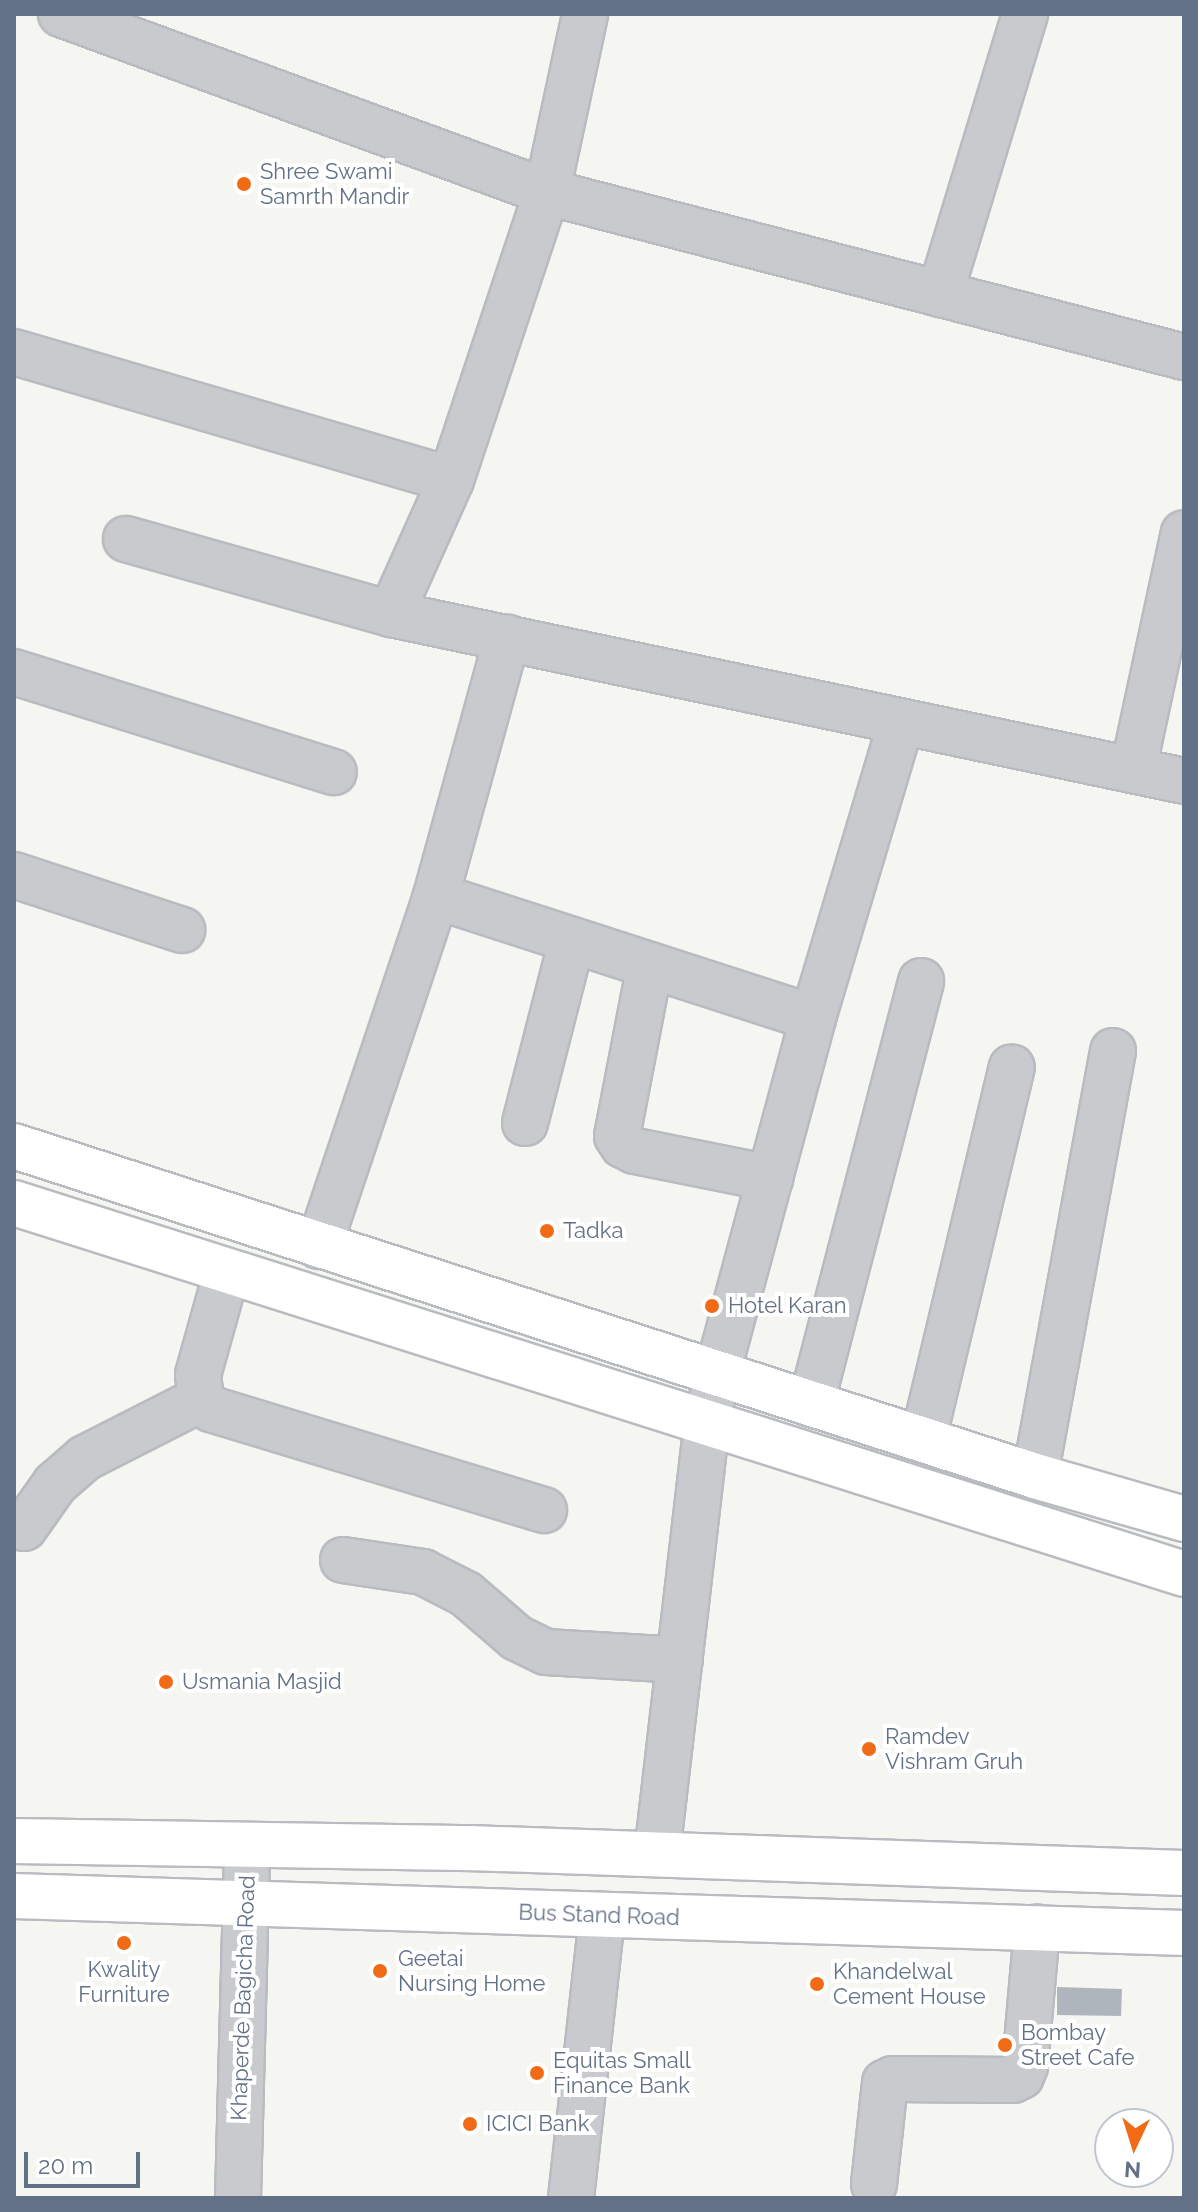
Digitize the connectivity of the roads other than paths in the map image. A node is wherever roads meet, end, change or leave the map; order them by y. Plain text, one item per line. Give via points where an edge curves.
1 (61, 14) edge
2 (585, 14) edge
3 (1025, 14) edge
4 (547, 192) junction
5 (940, 294) junction
6 (14, 352) edge
7 (1184, 357) edge
8 (451, 480) junction
9 (1184, 533) edge
10 (126, 539) dead end
11 (391, 614) junction
12 (507, 638) junction
13 (14, 672) edge
14 (901, 722) junction
15 (1133, 770) junction
16 (334, 772) dead end
17 (1184, 781) edge
18 (14, 875) edge
19 (436, 896) junction
20 (182, 930) dead end
21 (572, 940) junction
22 (650, 965) junction
23 (921, 981) dead end
24 (813, 1018) junction
25 (1113, 1051) dead end
26 (1012, 1067) dead end
27 (525, 1123) dead end
28 (14, 1146) edge
29 (770, 1178) junction
30 (14, 1203) edge
31 (319, 1246) junction
32 (227, 1271) junction
33 (717, 1374) junction
34 (201, 1399) junction
35 (811, 1404) junction
36 (707, 1423) junction
37 (923, 1440) junction
38 (1035, 1476) junction
39 (544, 1510) dead end
40 (1184, 1519) edge
41 (24, 1528) dead end
42 (343, 1560) dead end
43 (1184, 1574) edge
44 (680, 1660) junction
45 (14, 1841) edge
46 (247, 1845) junction
47 (657, 1854) junction
48 (1184, 1873) edge
49 (14, 1896) edge
50 (244, 1905) junction
51 (602, 1915) junction
52 (1037, 1928) junction
53 (1184, 1933) edge
54 (874, 2184) dead end
55 (238, 2198) edge
56 (571, 2198) edge

1 - 4 street
2 - 4 street
3 - 5 street
4 - 5 street
4 - 8 street
5 - 7 street
6 - 8 street
8 - 11 street
9 - 15 street
10 - 11 street
11 - 12 street
12 - 14 street
12 - 19 street
13 - 16 street
14 - 15 street
14 - 24 street
15 - 17 street
18 - 20 street
19 - 21 street
19 - 31 street
21 - 22 street
21 - 27 street
22 - 24 street
22 - 29 street via 617,1136 635,1151
23 - 35 street
24 - 29 street
25 - 38 street
26 - 37 street
28 - 31 main road
29 - 33 street
30 - 32 main road
31 - 33 main road
32 - 34 street via 198,1375
32 - 36 main road
33 - 35 main road
33 - 36 street
34 - 39 street via 211,1409
34 - 41 street via 85,1458 55,1484
35 - 37 main road
36 - 43 main road
36 - 44 street
37 - 38 main road
38 - 40 main road
42 - 44 street via 423,1572 466,1594 517,1638 546,1652
44 - 47 street
45 - 46 main road
46 - 47 main road
46 - 50 street, Khaperde Bagicha Road
47 - 48 main road
49 - 50 main road, Bus Stand Road
50 - 51 main road, Bus Stand Road
50 - 55 street, Khaperde Bagicha Road
51 - 52 main road, Bus Stand Road
51 - 56 street
52 - 53 main road, Bus Stand Road
52 - 54 street via 1021,2076 885,2083

